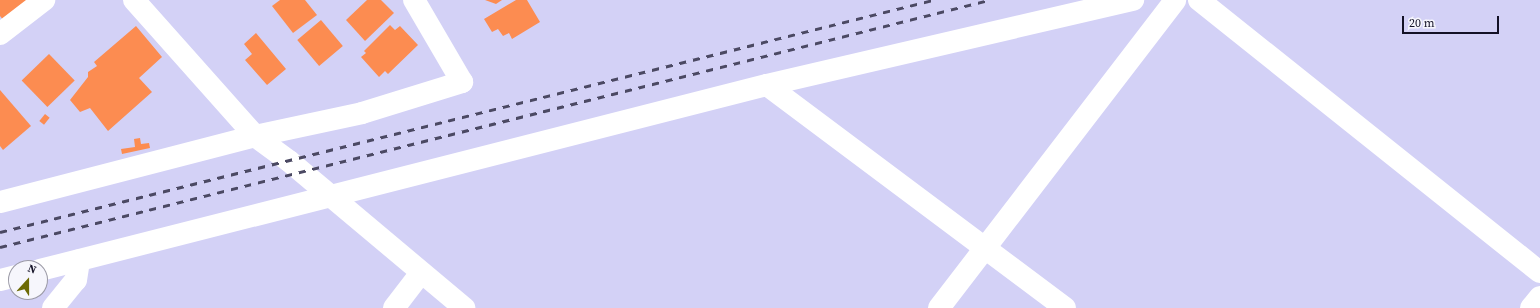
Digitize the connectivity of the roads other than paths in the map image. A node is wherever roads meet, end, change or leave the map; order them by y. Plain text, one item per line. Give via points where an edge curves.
1 (44, 0) edge
2 (134, 0) edge
3 (414, 0) edge
4 (1133, 0) edge
5 (1175, 0) edge
6 (1199, 0) edge
7 (0, 34) edge
8 (767, 85) junction
9 (255, 136) junction
10 (329, 196) junction
11 (0, 202) edge
12 (986, 249) junction
13 (79, 260) junction
14 (48, 268) edge
15 (1540, 272) edge
16 (420, 274) junction
17 (1540, 297) edge
18 (54, 308) edge
19 (394, 308) edge
20 (464, 308) edge
21 (939, 308) edge
22 (1065, 308) edge
23 (1531, 308) edge

1 - 7 street
2 - 9 street
3 - 9 street via 462,82 362,113
4 - 8 street
5 - 12 street
6 - 15 street
8 - 10 street
8 - 12 street
9 - 10 street
9 - 11 street
10 - 13 street
10 - 16 street
12 - 21 street
12 - 22 street
13 - 14 street
13 - 18 street via 76,280
16 - 19 street
16 - 20 street
17 - 23 street

